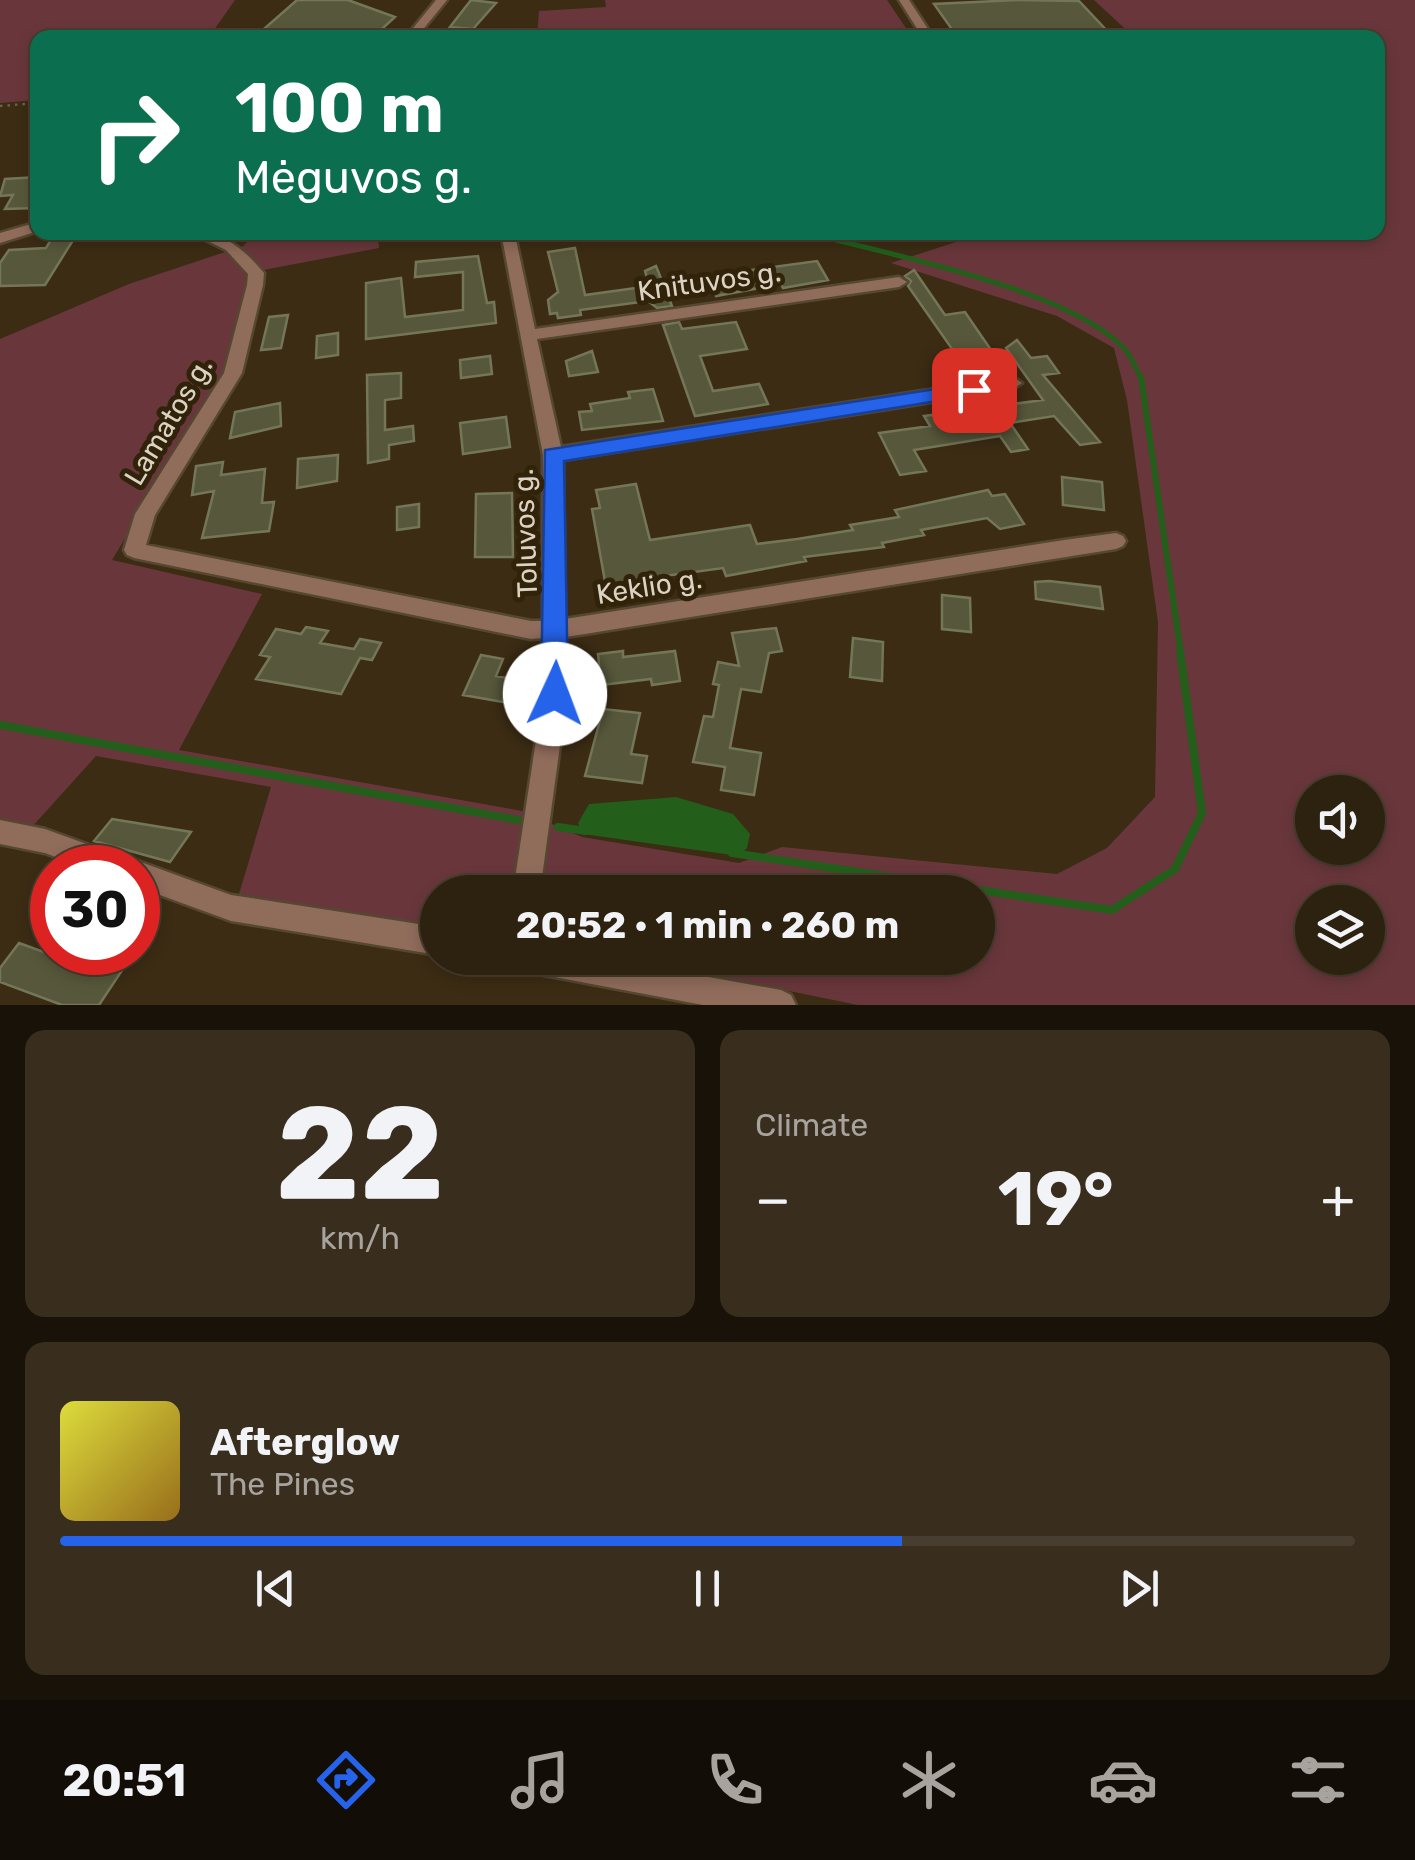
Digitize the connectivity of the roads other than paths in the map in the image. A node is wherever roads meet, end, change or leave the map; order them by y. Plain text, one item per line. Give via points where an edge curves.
1 (442, 0) edge
2 (904, 0) edge
3 (417, 30) edge
4 (924, 30) edge
5 (30, 229) edge
6 (0, 238) edge
7 (216, 240) edge
8 (508, 240) edge
9 (898, 282) dead end
10 (527, 335) junction
11 (1012, 384) dead end
12 (553, 456) junction
13 (1116, 540) dead end
14 (134, 550) joint
15 (558, 630) junction
16 (0, 832) edge
17 (56, 845) edge
18 (528, 875) edge
19 (160, 882) edge
20 (420, 938) edge
21 (620, 975) edge
22 (781, 1005) edge

1 - 3 street
2 - 4 street
5 - 6 street
7 - 14 street, Lamatos g. via 256,273 233,373 145,514
8 - 10 street, Toluvos g.
9 - 10 street, Knituvos g.
10 - 12 street, Toluvos g.
11 - 12 street
12 - 15 street, Toluvos g.
13 - 15 street, Keklio g.
14 - 15 street, Keklio g. via 497,626
15 - 18 street, Toluvos g.
16 - 17 street
19 - 20 street via 231,908
21 - 22 street

